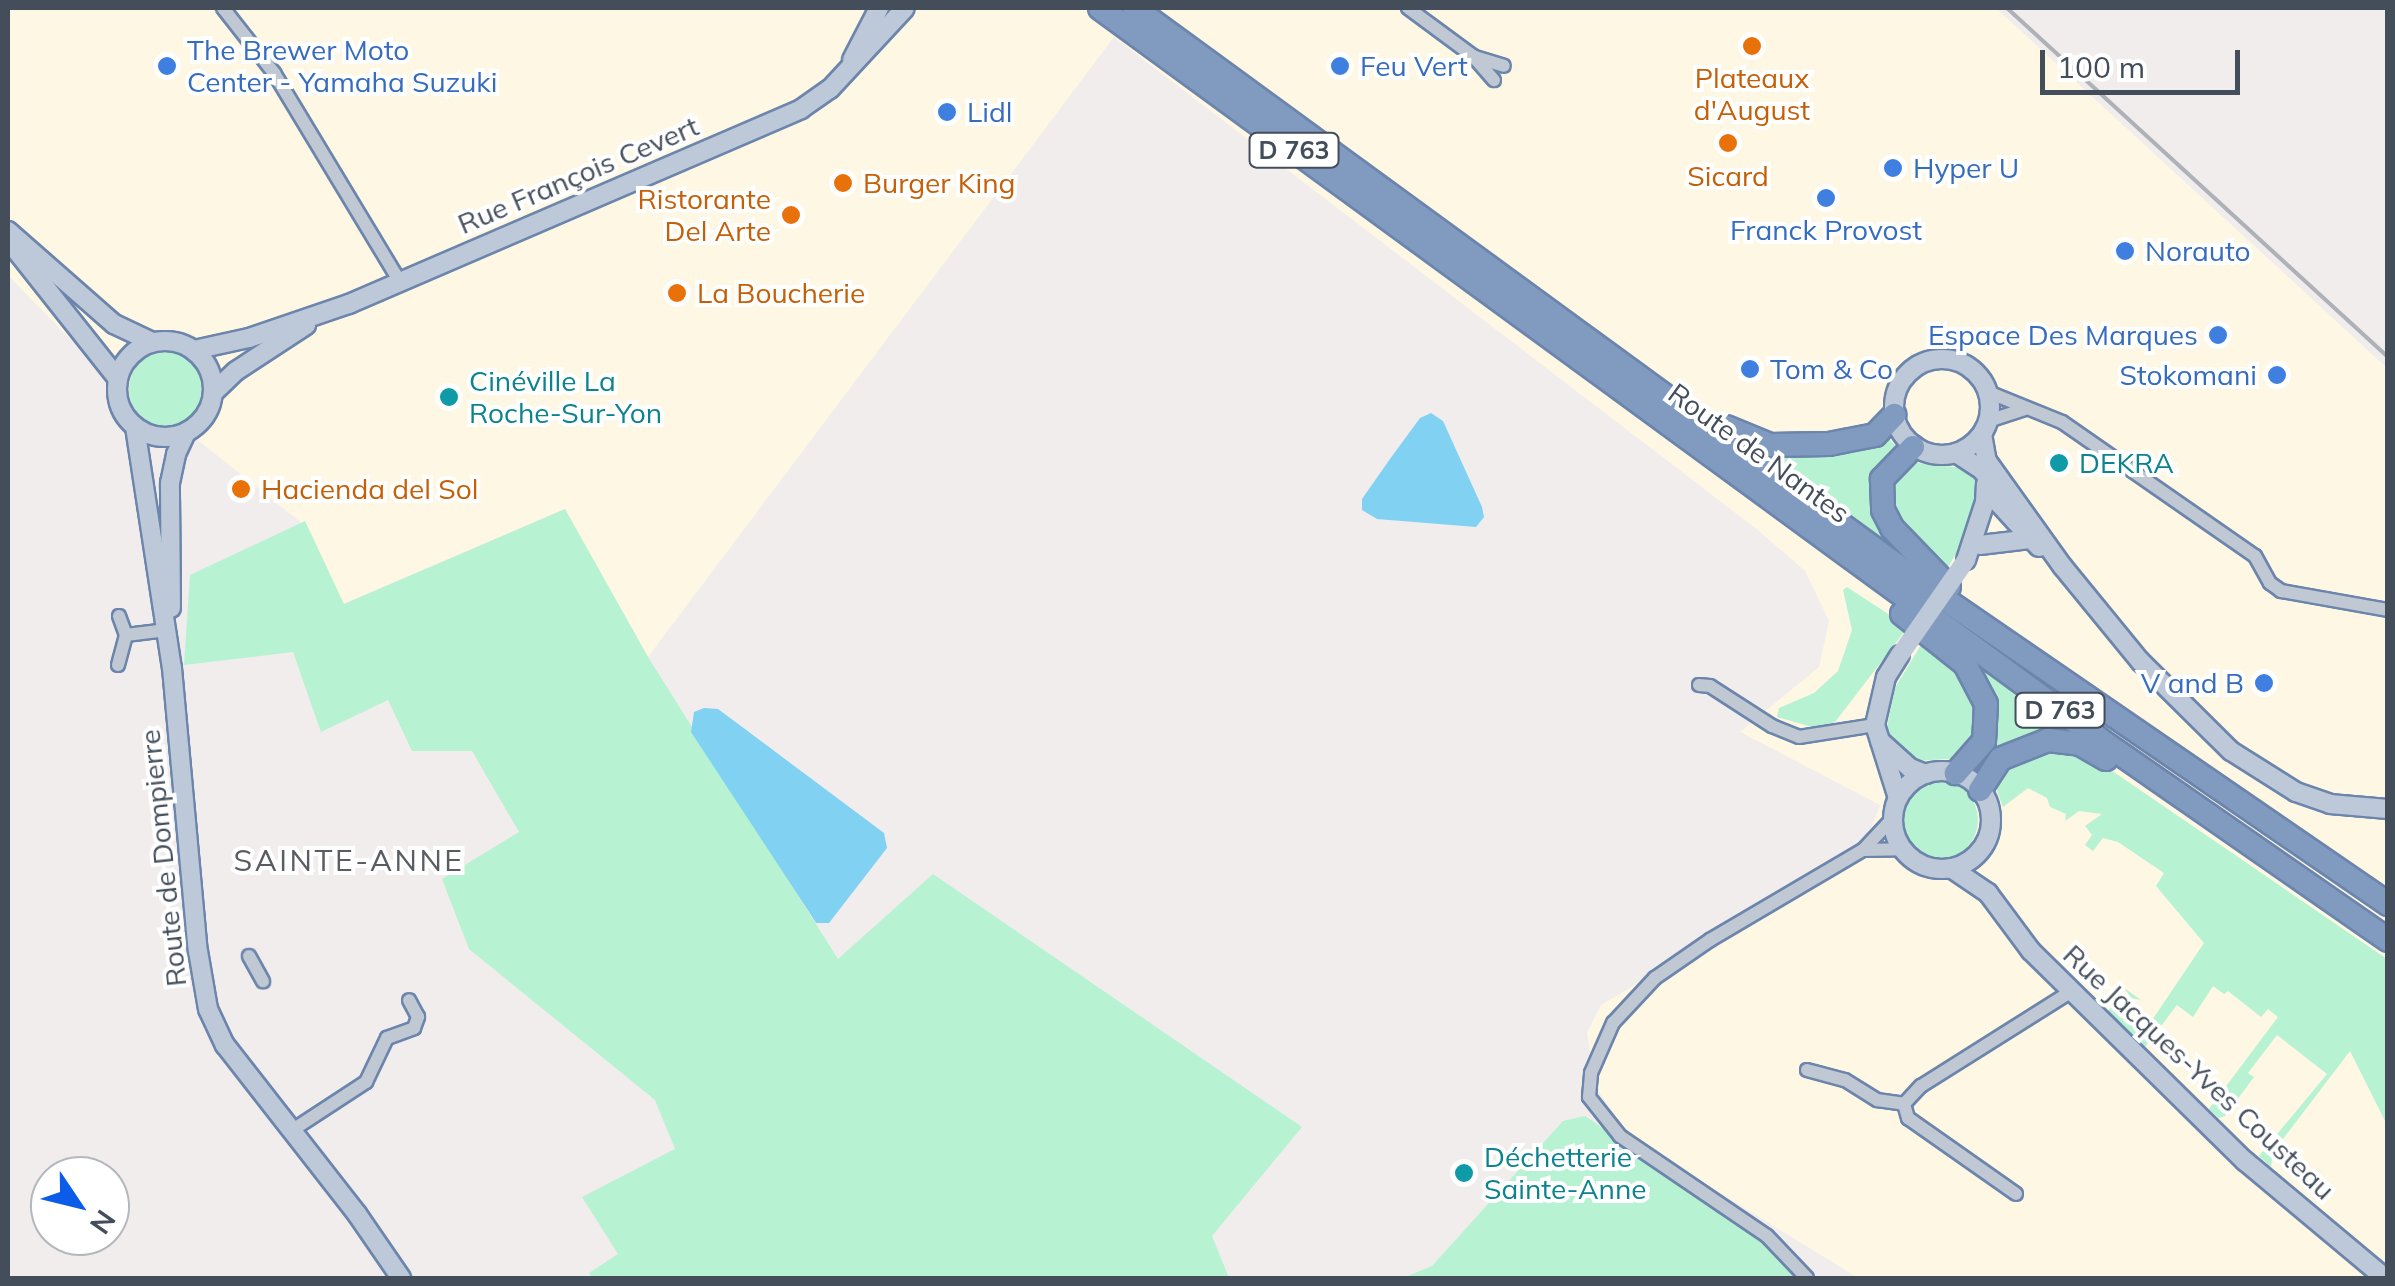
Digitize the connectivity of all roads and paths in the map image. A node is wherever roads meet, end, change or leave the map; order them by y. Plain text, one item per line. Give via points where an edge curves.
1 (223, 8) edge
2 (879, 8) edge
3 (905, 8) edge
4 (1100, 8) edge
5 (1134, 8) edge
6 (1408, 8) edge
7 (1473, 56) junction
8 (1504, 66) dead end
9 (848, 70) junction
10 (1494, 80) dead end
11 (8, 232) edge
12 (8, 242) edge
13 (400, 280) junction
14 (321, 315) junction
15 (152, 342) junction
16 (194, 350) junction
17 (118, 379) junction
18 (1648, 384) junction
19 (214, 392) junction
20 (1988, 392) junction
21 (2024, 409) junction
22 (1894, 415) junction
23 (135, 427) junction
24 (1985, 427) junction
25 (186, 433) junction
26 (1692, 442) junction
27 (1913, 446) junction
28 (1956, 453) junction
29 (1982, 470) junction
30 (2001, 482) junction
31 (2000, 506) junction
32 (2030, 539) junction
33 (1980, 545) junction
34 (1966, 560) junction
35 (2063, 567) junction
36 (2388, 610) edge
37 (119, 616) dead end
38 (1971, 617) junction
39 (166, 630) junction
40 (126, 635) junction
41 (118, 665) dead end
42 (172, 668) junction
43 (1699, 684) dead end
44 (1878, 733) junction
45 (1956, 773) junction
46 (1926, 774) junction
47 (1980, 790) junction
48 (2180, 796) junction
49 (1898, 798) junction
50 (2388, 809) edge
51 (1893, 818) junction
52 (1902, 849) junction
53 (1863, 850) junction
54 (1979, 852) junction
55 (1951, 868) junction
56 (1988, 893) junction
57 (2388, 904) edge
58 (2388, 940) edge
59 (249, 956) dead end
60 (262, 980) dead end
61 (2072, 991) junction
62 (409, 1000) dead end
63 (1807, 1070) dead end
64 (1904, 1104) junction
65 (291, 1131) junction
66 (2016, 1194) dead end
67 (401, 1278) edge
68 (1808, 1278) edge
69 (2385, 1278) edge

1 - 13 street via 274,73
2 - 9 street, Rue François Cevert
3 - 9 street, Rue François Cevert
4 - 26 highway, Route de Nantes / D 763
5 - 18 highway, Route de Nantes / D 763
6 - 7 street
7 - 8 street
7 - 10 street
9 - 13 street, Rue François Cevert via 800,109
11 - 15 street via 114,324
12 - 17 street
13 - 14 street, Rue François Cevert
14 - 16 street, Rue François Cevert
14 - 19 street, Rue François Cevert
15 - 16 street
15 - 17 street via 130,356
16 - 19 street via 212,376
17 - 23 street via 120,406
18 - 22 highway via 1770,445 1856,442 1875,435
18 - 38 highway, Route de Nantes / D 763
19 - 25 street via 206,416
20 - 21 street
20 - 22 street via 1972,369 1935,358 1907,373 1893,401
20 - 24 street
21 - 24 street
21 - 36 street via 2062,422 2255,556 2281,591
22 - 27 street
23 - 25 street via 160,437
23 - 39 street, Route de Dompierre
24 - 28 street
24 - 30 street via 1986,461
25 - 42 street, Route de Dompierre via 170,483
26 - 45 highway via 1720,481 1966,664 1982,693 1988,724 1976,754
26 - 48 highway, Route de Nantes / D 763
27 - 28 street via 1928,454
27 - 38 highway via 1882,479 1883,510 1928,570 1962,598
28 - 29 street
29 - 31 street
29 - 34 street via 1985,502
30 - 31 street
30 - 35 street
31 - 32 street
31 - 33 street
32 - 33 street
32 - 35 street
33 - 34 street
34 - 44 street, bridge via 1900,655 1877,702
35 - 50 street via 2140,661 2231,752 2296,792 2330,804
37 - 40 street
38 - 57 highway, Route de Nantes / D 763
39 - 40 street
39 - 42 street, Route de Dompierre
40 - 41 street
42 - 65 street, Route de Dompierre via 208,1010 225,1045
43 - 44 street via 1799,737
44 - 46 street via 1910,768
44 - 49 street
45 - 46 street
45 - 47 street
46 - 49 street
47 - 48 highway via 2000,760 2048,740 2080,744 2154,793
47 - 54 street via 1990,821
48 - 58 highway, Route de Nantes / D 763
49 - 51 street
51 - 52 street
51 - 53 street
52 - 53 street
52 - 55 street via 1924,866
53 - 68 street via 1655,978 1598,1051 1588,1097 1620,1136 1766,1236
54 - 55 street
54 - 56 street, Rue Jacques-Yves Cousteau
55 - 56 street, Rue Jacques-Yves Cousteau
56 - 61 street, Rue Jacques-Yves Cousteau via 2031,951
59 - 60 street
61 - 64 street via 1921,1086
61 - 69 street, Rue Jacques-Yves Cousteau via 2245,1161
62 - 65 street via 418,1016 414,1028 387,1038 366,1082
63 - 64 street via 1845,1080 1876,1100
64 - 66 street via 1908,1118
65 - 67 street, Route de Dompierre

